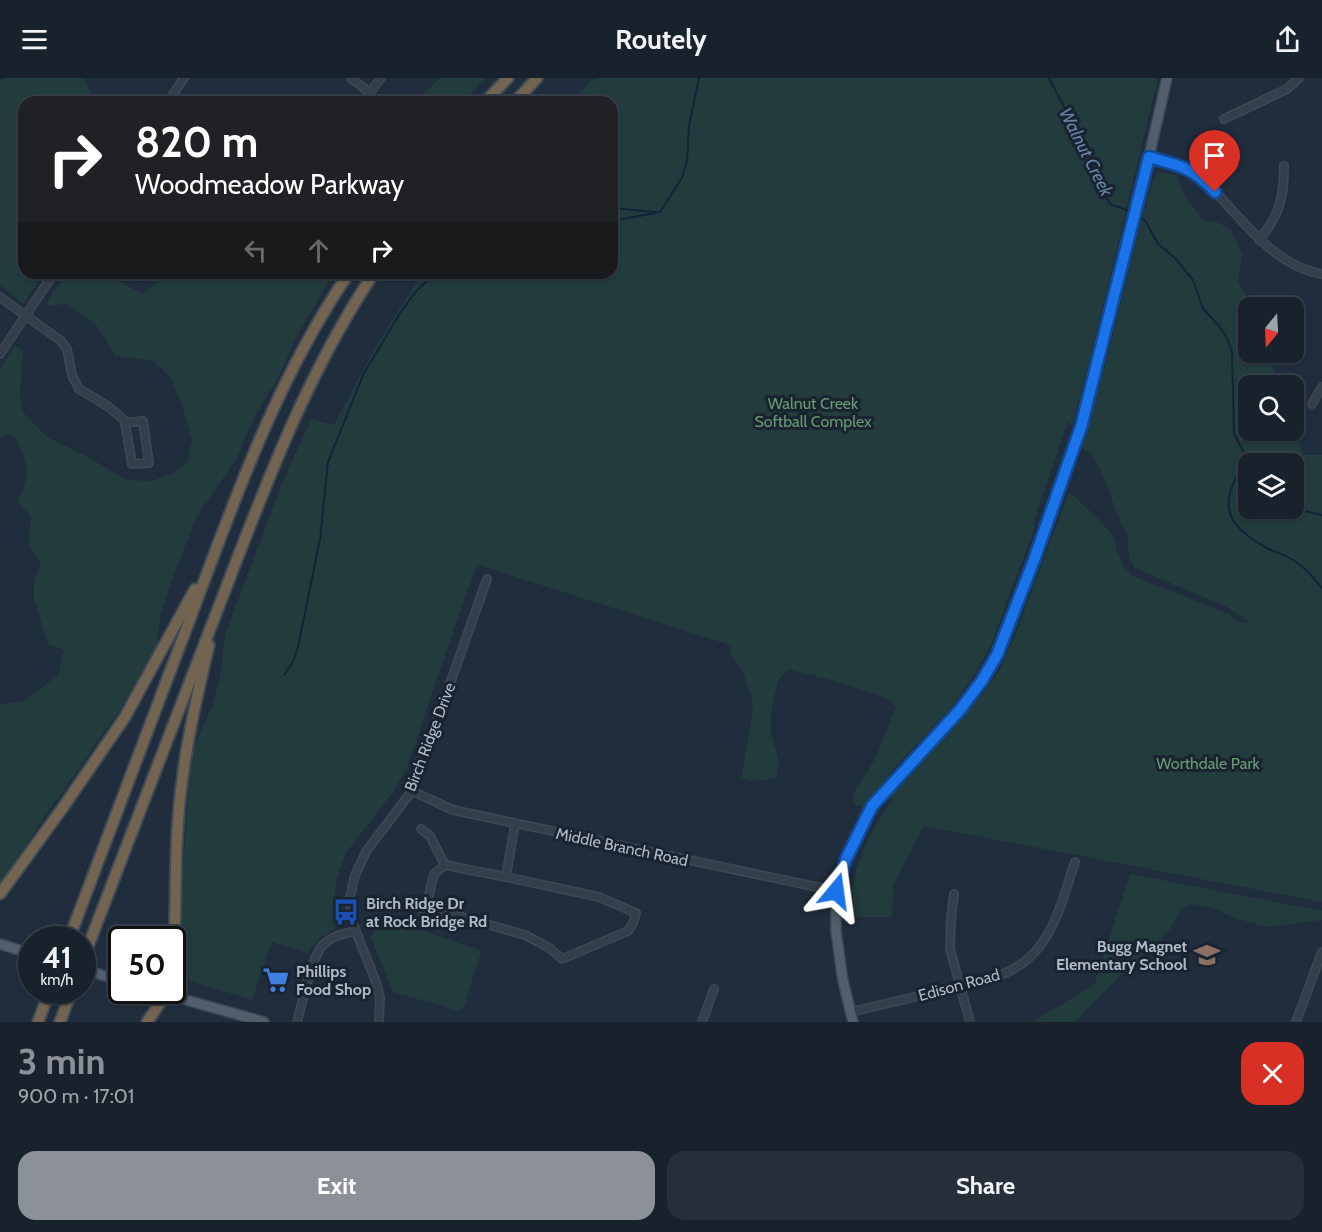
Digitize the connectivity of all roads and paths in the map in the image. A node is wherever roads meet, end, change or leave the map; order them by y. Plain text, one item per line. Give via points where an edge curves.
1 (184, 78) edge
2 (351, 78) edge
3 (381, 78) edge
4 (508, 78) edge
5 (537, 78) edge
6 (1167, 78) edge
7 (1299, 78) edge
8 (370, 93) junction
9 (172, 96) edge
10 (368, 96) edge
11 (491, 96) edge
12 (520, 96) edge
13 (1224, 119) dead end
14 (1149, 157) junction
15 (1284, 166) dead end
16 (1259, 240) junction
17 (1322, 274) edge
18 (50, 279) edge
19 (346, 279) edge
20 (370, 279) edge
21 (0, 297) edge
22 (27, 315) junction
23 (0, 354) edge
24 (1322, 387) edge
25 (1312, 404) dead end
26 (125, 423) junction
27 (213, 557) junction
28 (487, 579) dead end
29 (218, 608) junction
30 (412, 791) junction
31 (515, 825) junction
32 (421, 829) dead end
33 (1075, 862) dead end
34 (445, 865) junction
35 (506, 877) junction
36 (836, 891) junction
37 (0, 894) edge
38 (954, 894) dead end
39 (426, 907) junction
40 (421, 922) dead end
41 (74, 926) edge
42 (96, 926) edge
43 (174, 926) edge
44 (356, 931) junction
45 (0, 944) edge
46 (18, 950) edge
47 (1322, 951) edge
48 (960, 986) junction
49 (714, 988) dead end
50 (186, 998) edge
51 (45, 1004) edge
52 (67, 1004) edge
53 (159, 1004) edge
54 (852, 1017) edge
55 (38, 1022) edge
56 (60, 1022) edge
57 (147, 1022) edge
58 (264, 1022) edge
59 (297, 1022) edge
60 (379, 1022) edge
61 (702, 1022) edge
62 (970, 1022) edge
63 (1296, 1022) edge

1 - 9 street
2 - 8 street
3 - 8 street
4 - 11 highway
5 - 12 highway
6 - 14 main road
7 - 13 street via 1287,89
8 - 10 street
14 - 16 street via 1184,166 1201,176
14 - 36 main road via 1081,427 997,655 959,711 872,806 846,859
15 - 16 street via 1279,210
16 - 17 street via 1297,267
18 - 22 street
19 - 27 highway via 290,376
20 - 29 highway via 305,395
21 - 22 street
22 - 23 street
22 - 26 street via 61,340 79,389 109,407
24 - 25 street
26 - 26 street via 143,421 149,463 132,464
27 - 37 highway via 125,717
27 - 41 highway
28 - 30 street, Birch Ridge Drive
29 - 42 highway
29 - 43 highway via 183,765
30 - 31 street, Middle Branch Road via 453,810
30 - 44 street, Birch Ridge Drive via 367,850 355,875 350,897
31 - 35 street
31 - 36 street, Middle Branch Road
32 - 34 street via 430,836
33 - 48 street, Edison Road via 1058,913 1031,956 1013,970
34 - 35 street
34 - 39 street via 435,874
35 - 39 street via 599,897 636,914 628,931 562,959 525,934
36 - 54 main road via 838,955
38 - 48 street via 950,949
39 - 40 street
44 - 59 street via 322,946
44 - 60 street, Birch Ridge Drive via 380,997
45 - 46 main road
47 - 63 street
48 - 54 street, Edison Road
48 - 62 street
49 - 61 street
50 - 58 main road
51 - 55 highway
52 - 56 highway
53 - 57 highway

